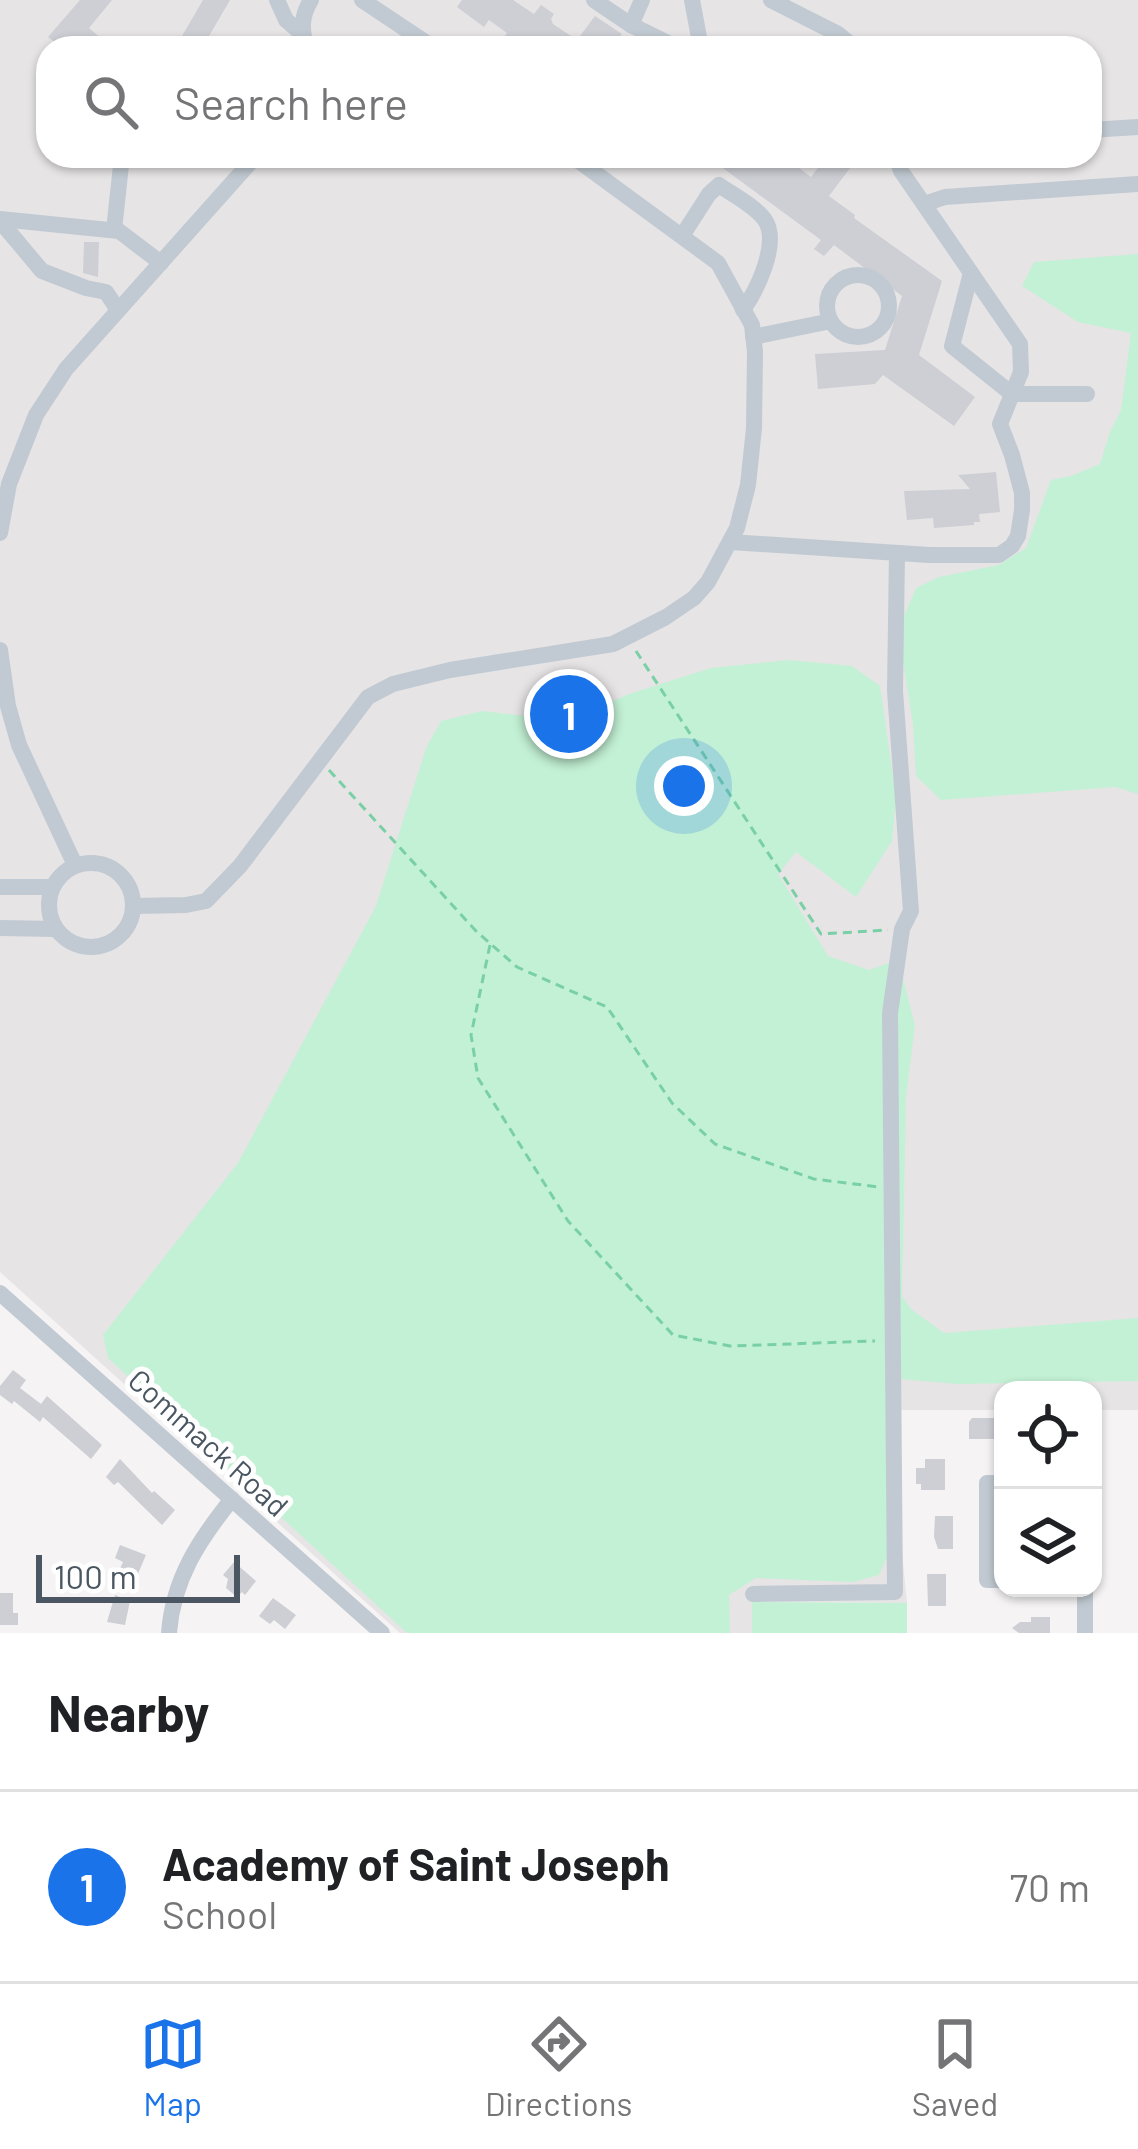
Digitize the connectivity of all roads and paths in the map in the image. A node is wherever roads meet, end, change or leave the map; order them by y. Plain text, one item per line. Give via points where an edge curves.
1 (277, 0) edge
2 (311, 0) edge
3 (362, 0) edge
4 (594, 0) edge
5 (643, 0) edge
6 (692, 0) edge
7 (771, 0) edge
8 (631, 26) junction
9 (300, 36) edge
10 (304, 36) edge
11 (402, 36) edge
12 (652, 36) edge
13 (699, 36) edge
14 (840, 36) edge
15 (1138, 127) edge
16 (1102, 129) edge
17 (121, 168) edge
18 (245, 168) edge
19 (588, 168) edge
20 (901, 168) edge
21 (1138, 184) edge
22 (924, 204) junction
23 (0, 220) edge
24 (114, 230) junction
25 (682, 236) junction
26 (161, 263) junction
27 (971, 273) junction
28 (118, 310) junction
29 (743, 310) junction
30 (831, 321) dead end
31 (753, 338) junction
32 (1012, 394) junction
33 (1087, 394) dead end
34 (0, 533) edge
35 (730, 542) junction
36 (897, 553) junction
37 (627, 637) junction
38 (0, 650) edge
39 (320, 760) junction
40 (75, 865) junction
41 (0, 887) edge
42 (51, 887) junction
43 (134, 906) junction
44 (0, 928) edge
45 (56, 929) junction
46 (902, 929) junction
47 (490, 944) junction
48 (890, 1188) junction
49 (4, 1304) edge
50 (892, 1341) junction
51 (994, 1483) edge
52 (232, 1499) junction
53 (994, 1580) edge
54 (753, 1594) dead end
55 (1085, 1597) edge
56 (169, 1633) edge
57 (382, 1633) edge
58 (1085, 1633) edge

1 - 9 street
2 - 10 street
3 - 11 street
4 - 8 street
5 - 8 street
6 - 13 street
7 - 14 street
8 - 12 street
15 - 16 street
17 - 24 street
18 - 26 street
19 - 25 street
20 - 22 street
21 - 22 street
22 - 27 street
23 - 24 street
23 - 28 street via 42,271 106,292
24 - 26 street
25 - 29 street via 718,263
25 - 29 street via 719,185 768,224 764,272
26 - 28 street
27 - 32 street via 1020,344
27 - 32 street via 952,346
28 - 34 street via 36,415
29 - 31 street
30 - 31 street
31 - 35 street via 748,485
32 - 33 street
32 - 36 street via 1000,424 1022,493 1012,546 999,555
35 - 36 street
35 - 37 street via 694,598
36 - 46 street via 896,691 911,911
37 - 39 street via 393,684 368,697
37 - 46 path via 821,934
38 - 40 street via 20,745
39 - 43 street via 206,901
39 - 47 path
40 - 42 street
40 - 43 street via 92,862 122,875
41 - 42 street
42 - 45 street
43 - 45 street via 130,923 106,945 73,944
44 - 45 street
46 - 48 street via 890,1013
47 - 48 path via 517,967 607,1007 672,1103 715,1144 814,1179
47 - 50 path via 471,1035 478,1078 568,1221 673,1334 730,1346
48 - 50 street
49 - 52 street, Commack Road
50 - 54 street via 895,1592
51 - 53 street via 987,1483 987,1580
52 - 56 street via 182,1574
52 - 57 street, Commack Road
55 - 58 street

